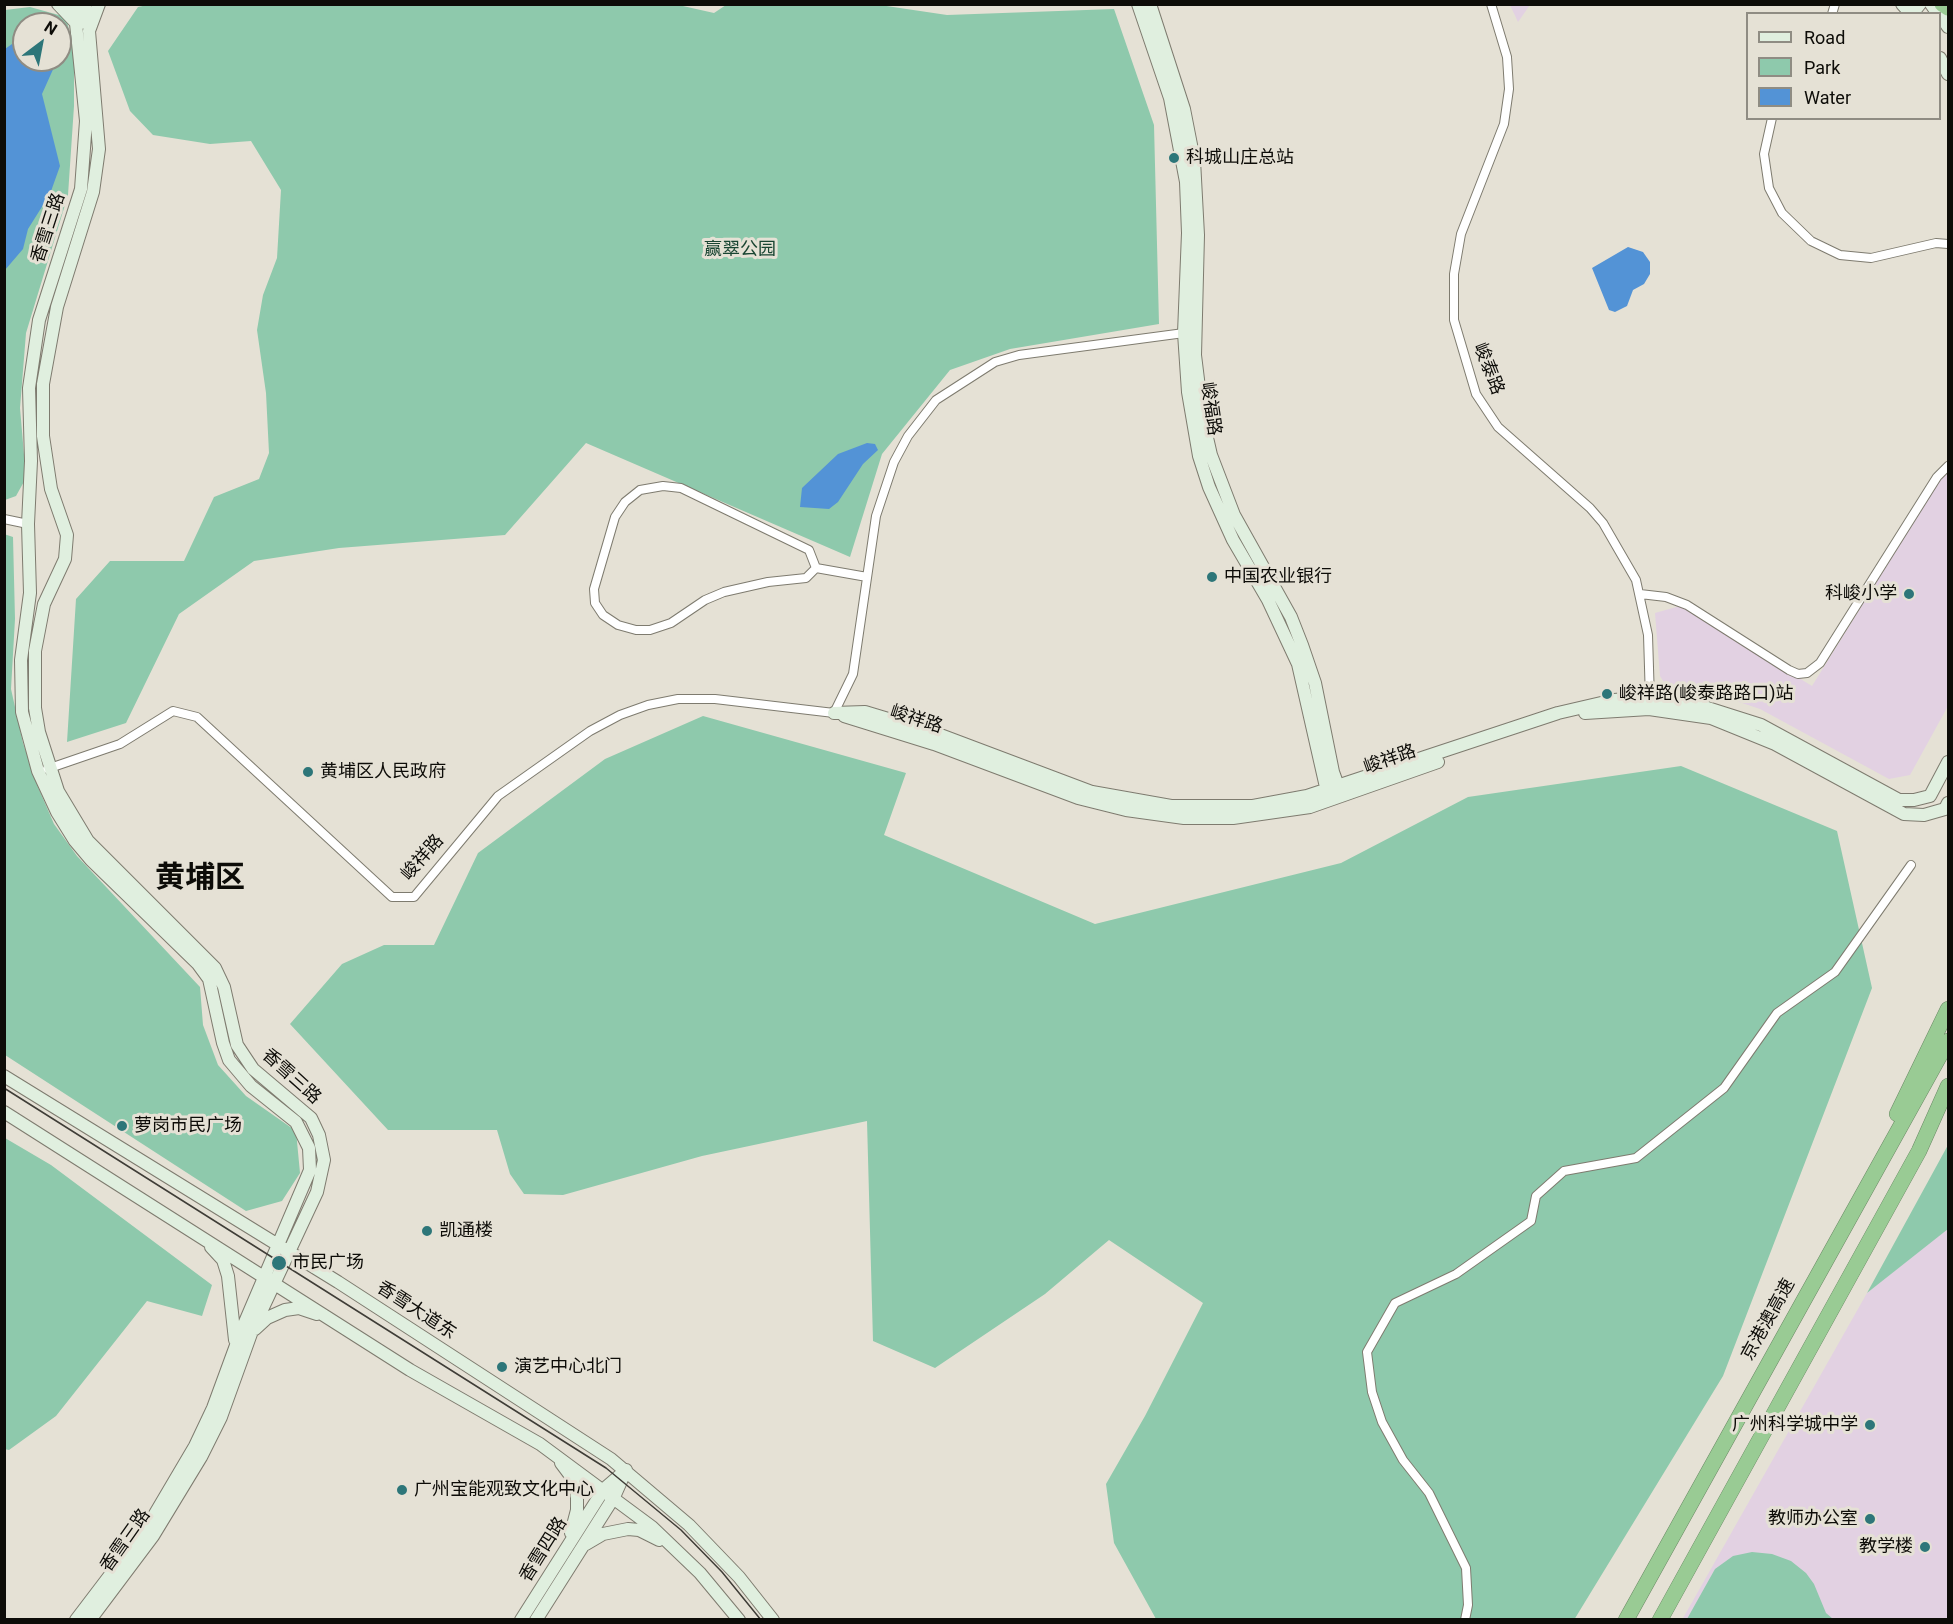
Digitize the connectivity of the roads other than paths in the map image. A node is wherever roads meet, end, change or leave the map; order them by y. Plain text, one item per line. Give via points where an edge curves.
1 (58, 4) edge
2 (74, 4) edge
3 (86, 4) edge
4 (99, 4) edge
5 (1138, 4) edge
6 (1150, 4) edge
7 (1491, 4) edge
8 (1942, 4) edge
9 (1948, 8) edge
10 (83, 28) junction
11 (1941, 60) edge
12 (1948, 74) edge
13 (1772, 120) edge
14 (1948, 243) edge
15 (1185, 333) junction
16 (1948, 466) edge
17 (4, 519) edge
18 (28, 524) junction
19 (816, 568) junction
20 (867, 577) junction
21 (1640, 594) junction
22 (1649, 703) junction
23 (834, 713) junction
24 (1948, 762) edge
25 (44, 770) junction
26 (1334, 793) junction
27 (1947, 806) edge
28 (1911, 865) dead end
29 (1948, 1009) edge
30 (1948, 1041) edge
31 (4, 1076) edge
32 (1948, 1086) edge
33 (1948, 1105) edge
34 (4, 1112) edge
35 (1919, 1151) junction
36 (1858, 1199) junction
37 (194, 1233) junction
38 (277, 1245) junction
39 (290, 1252) junction
40 (269, 1279) junction
41 (338, 1324) junction
42 (252, 1332) junction
43 (236, 1345) junction
44 (540, 1444) junction
45 (626, 1470) junction
46 (604, 1489) junction
47 (614, 1497) junction
48 (569, 1542) junction
49 (583, 1546) junction
50 (680, 1553) junction
51 (76, 1620) edge
52 (90, 1620) edge
53 (521, 1620) edge
54 (536, 1620) edge
55 (739, 1620) edge
56 (773, 1620) edge
57 (1465, 1620) edge
58 (1626, 1620) edge
59 (1660, 1620) edge

1 - 10 street
2 - 10 street, 香雪三路
3 - 10 street, 香雪三路
4 - 10 street
5 - 15 street, 峻福路 via 1170,98 1186,182
6 - 26 street, 峻福路 via 1184,109 1194,159 1198,235 1195,355 1211,455 1234,515 1291,617 1302,645 1315,683
7 - 21 street, 峻泰路 via 1506,57 1509,89 1504,124 1461,234 1454,274 1455,320 1463,355 1476,394 1498,427 1590,508 1621,552
8 - 9 highway
10 - 18 street, 香雪三路 via 86,121 81,189 38,329 29,388
10 - 25 street, 香雪三路 via 99,149 93,192 57,307 45,363 43,436 51,489 67,535 65,559 44,604 35,651 35,708
11 - 12 street
13 - 14 street via 1764,154 1769,188 1782,213 1812,242 1840,255 1871,258
15 - 20 street via 1018,355 994,362 936,400 894,462 876,516
15 - 26 street, 峻福路 via 1188,392 1199,456 1209,487 1299,664
16 - 21 street via 1820,663 1808,673 1790,670 1687,605 1666,597
17 - 18 street
18 - 25 street, 香雪三路 via 30,593 24,631 22,712
19 - 19 street via 809,550 681,488 663,486 640,490 615,517 594,589 595,603 603,615 618,625 650,630 671,623 724,592 806,578
19 - 20 street
20 - 23 street via 853,674
21 - 22 street, 峻泰路 via 1648,635
22 - 24 street, 峻祥路 via 1698,705 1761,725 1899,800 1930,795
22 - 26 street, 峻祥路 via 1614,700 1566,711
22 - 27 street, 峻祥路 via 1743,729 1904,814 1924,815
23 - 25 street, 峻祥路 via 715,699 678,699 620,715 590,731 498,796 414,897 392,897 197,717 173,711 120,744
23 - 26 street, 峻祥路 via 934,744 1050,789 1126,810 1184,818 1233,818 1282,812
25 - 38 street, 香雪三路 via 57,812 91,860 198,964 209,980 223,1043 238,1074 288,1114 304,1134 310,1170
25 - 39 street, 香雪三路 via 88,841 215,968 245,1060 310,1118 319,1136 324,1170
28 - 57 street via 1835,972 1777,1013 1724,1088 1636,1158 1564,1170 1536,1196 1531,1221 1456,1274 1395,1303 1367,1352 1372,1392 1382,1422 1403,1460 1429,1493 1466,1568
29 - 36 highway
30 - 36 highway, 京港澳高速
31 - 38 street, 香雪大道东
32 - 35 highway
33 - 35 highway
34 - 37 street
35 - 59 highway
36 - 58 highway, 京港澳高速
37 - 40 street
37 - 43 street via 223,1260 232,1293
38 - 39 street, 香雪大道东
38 - 40 street, 香雪三路
39 - 40 street, 香雪三路
39 - 45 street, 香雪大道东
40 - 41 street
40 - 42 street, 香雪三路
40 - 43 street, 香雪三路
41 - 42 street via 311,1311 292,1308 276,1313
41 - 44 street
42 - 52 street, 香雪三路 via 221,1417 201,1457 153,1536
43 - 51 street, 香雪三路 via 213,1408 177,1479 149,1524
44 - 46 street
44 - 48 street via 563,1466 577,1490 577,1510
45 - 46 street, 香雪四路
45 - 47 street, 香雪四路
45 - 56 street, 香雪大道东 via 702,1538
46 - 47 street
46 - 48 street, 香雪四路
47 - 49 street, 香雪四路
47 - 50 street
48 - 53 street, 香雪四路
49 - 50 street via 603,1534 628,1529 653,1536
49 - 54 street, 香雪四路
50 - 55 street

